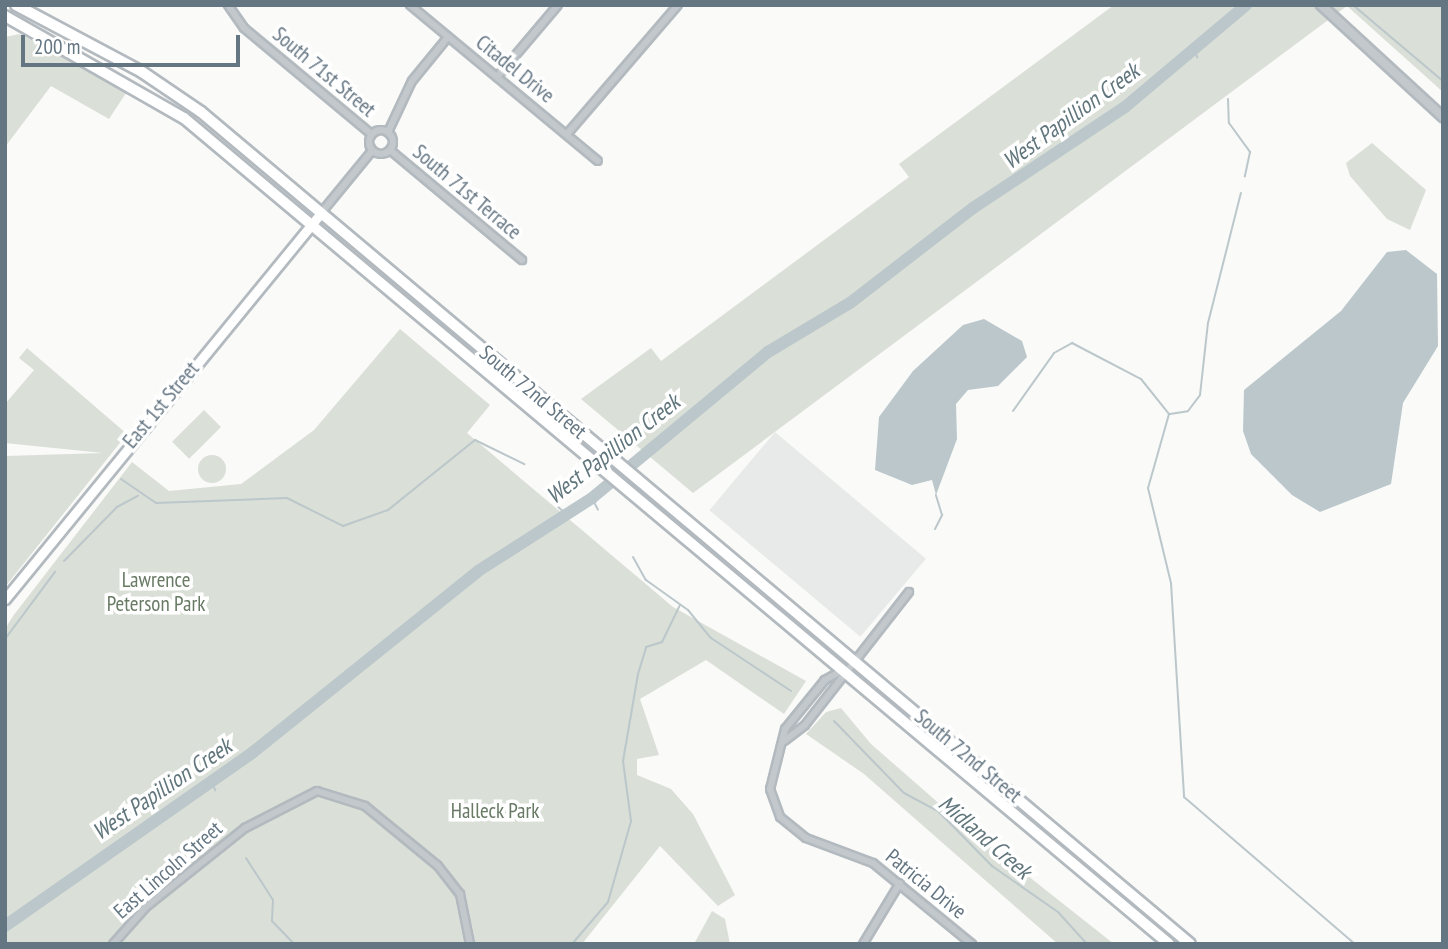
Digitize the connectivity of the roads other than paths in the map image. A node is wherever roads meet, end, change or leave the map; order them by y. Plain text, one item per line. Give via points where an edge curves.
1 (17, 5) edge
2 (228, 5) edge
3 (410, 5) edge
4 (558, 5) edge
5 (678, 5) edge
6 (1321, 5) edge
7 (6, 16) edge
8 (448, 37) junction
9 (99, 49) junction
10 (497, 77) junction
11 (1443, 117) edge
12 (388, 132) junction
13 (371, 134) junction
14 (567, 134) junction
15 (390, 150) junction
16 (372, 151) junction
17 (598, 161) dead end
18 (321, 213) junction
19 (312, 223) junction
20 (522, 260) dead end
21 (909, 592) dead end
22 (5, 599) edge
23 (852, 659) junction
24 (843, 670) junction
25 (784, 741) junction
26 (900, 883) junction
27 (113, 944) edge
28 (470, 944) edge
29 (863, 944) edge
30 (972, 944) edge
31 (1169, 944) edge
32 (1190, 944) edge

1 - 7 main road
1 - 9 main road, South 72nd Street
2 - 13 street, South 71st Street via 244,28
3 - 8 street, Citadel Drive
4 - 10 street
5 - 14 street
6 - 11 street
7 - 9 main road via 19,15
7 - 19 main road, South 72nd Street via 153,96
8 - 10 street, Citadel Drive
8 - 12 street via 412,81
9 - 18 main road, South 72nd Street via 185,100
10 - 14 street, Citadel Drive
12 - 13 street
12 - 15 street
13 - 16 street
14 - 17 street, Citadel Drive
15 - 16 street
15 - 20 street, South 71st Terrace
16 - 18 street
18 - 19 main road, East 1st Street
18 - 23 main road, South 72nd Street
19 - 22 main road, East 1st Street
19 - 24 main road, South 72nd Street
21 - 23 street
23 - 24 street
23 - 32 main road, South 72nd Street
24 - 25 street, Patricia Drive via 805,724
24 - 25 street, Patricia Drive via 793,719
24 - 31 main road, South 72nd Street
25 - 26 street, Patricia Drive via 773,760 770,789 780,817 806,838 873,863
26 - 29 street
26 - 30 street, Patricia Drive
27 - 28 street, East Lincoln Street via 146,907 248,825 317,791 365,807 452,880 466,910

